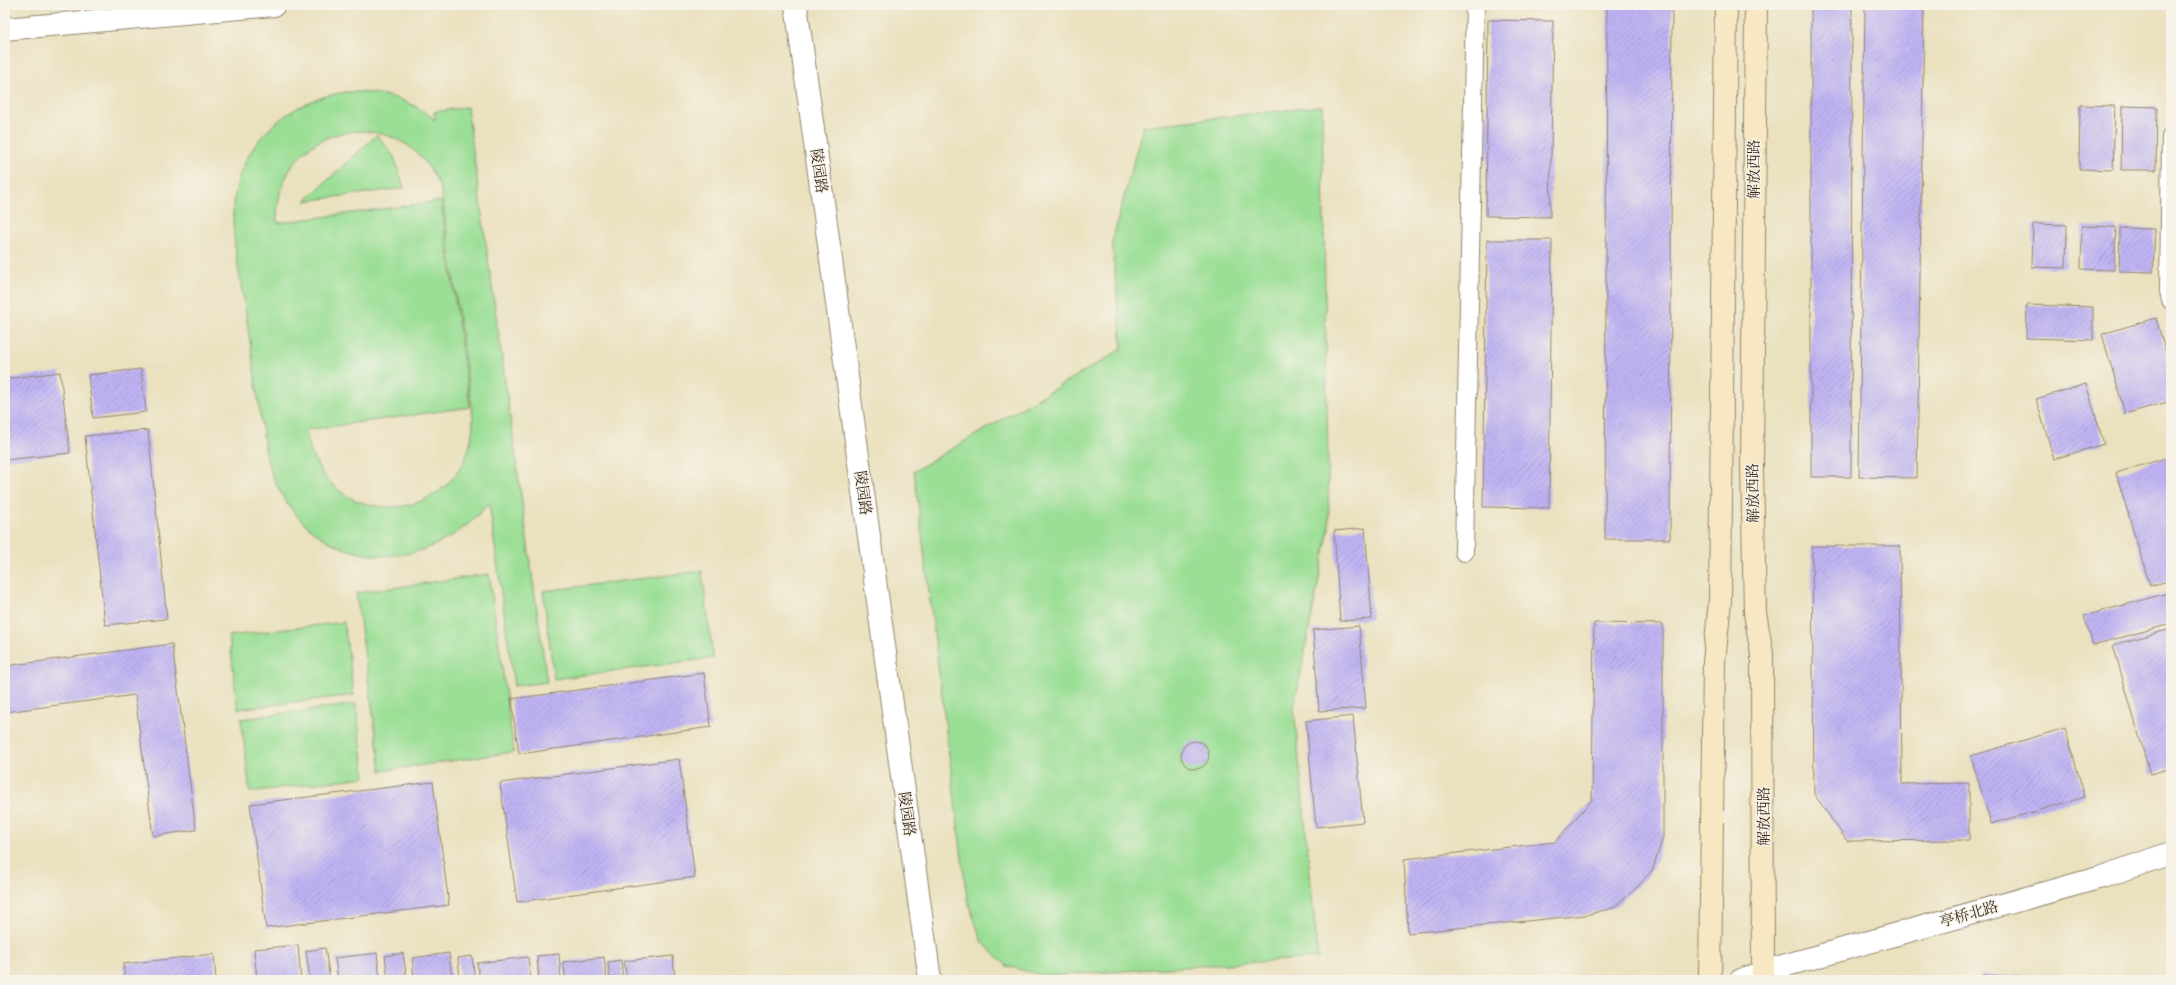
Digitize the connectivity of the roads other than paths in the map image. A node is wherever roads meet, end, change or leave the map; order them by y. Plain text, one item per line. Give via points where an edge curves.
1 (274, 5) edge
2 (796, 5) edge
3 (1475, 5) edge
4 (1726, 5) edge
5 (1756, 5) edge
6 (5, 29) edge
7 (2171, 137) edge
8 (2171, 300) edge
9 (1464, 552) dead end
10 (2171, 853) edge
11 (1764, 975) edge
12 (930, 980) edge
13 (1710, 980) edge
14 (1741, 980) edge

1 - 6 street
2 - 12 street, 陵园路
3 - 9 lane
4 - 13 main road, 解放西路 via 1720,577 1714,662
5 - 11 main road, 解放西路 via 1752,468 1755,613 1762,654
7 - 8 lane
10 - 11 street, 亭桥北路 via 2102,877
11 - 14 street, 亭桥北路

